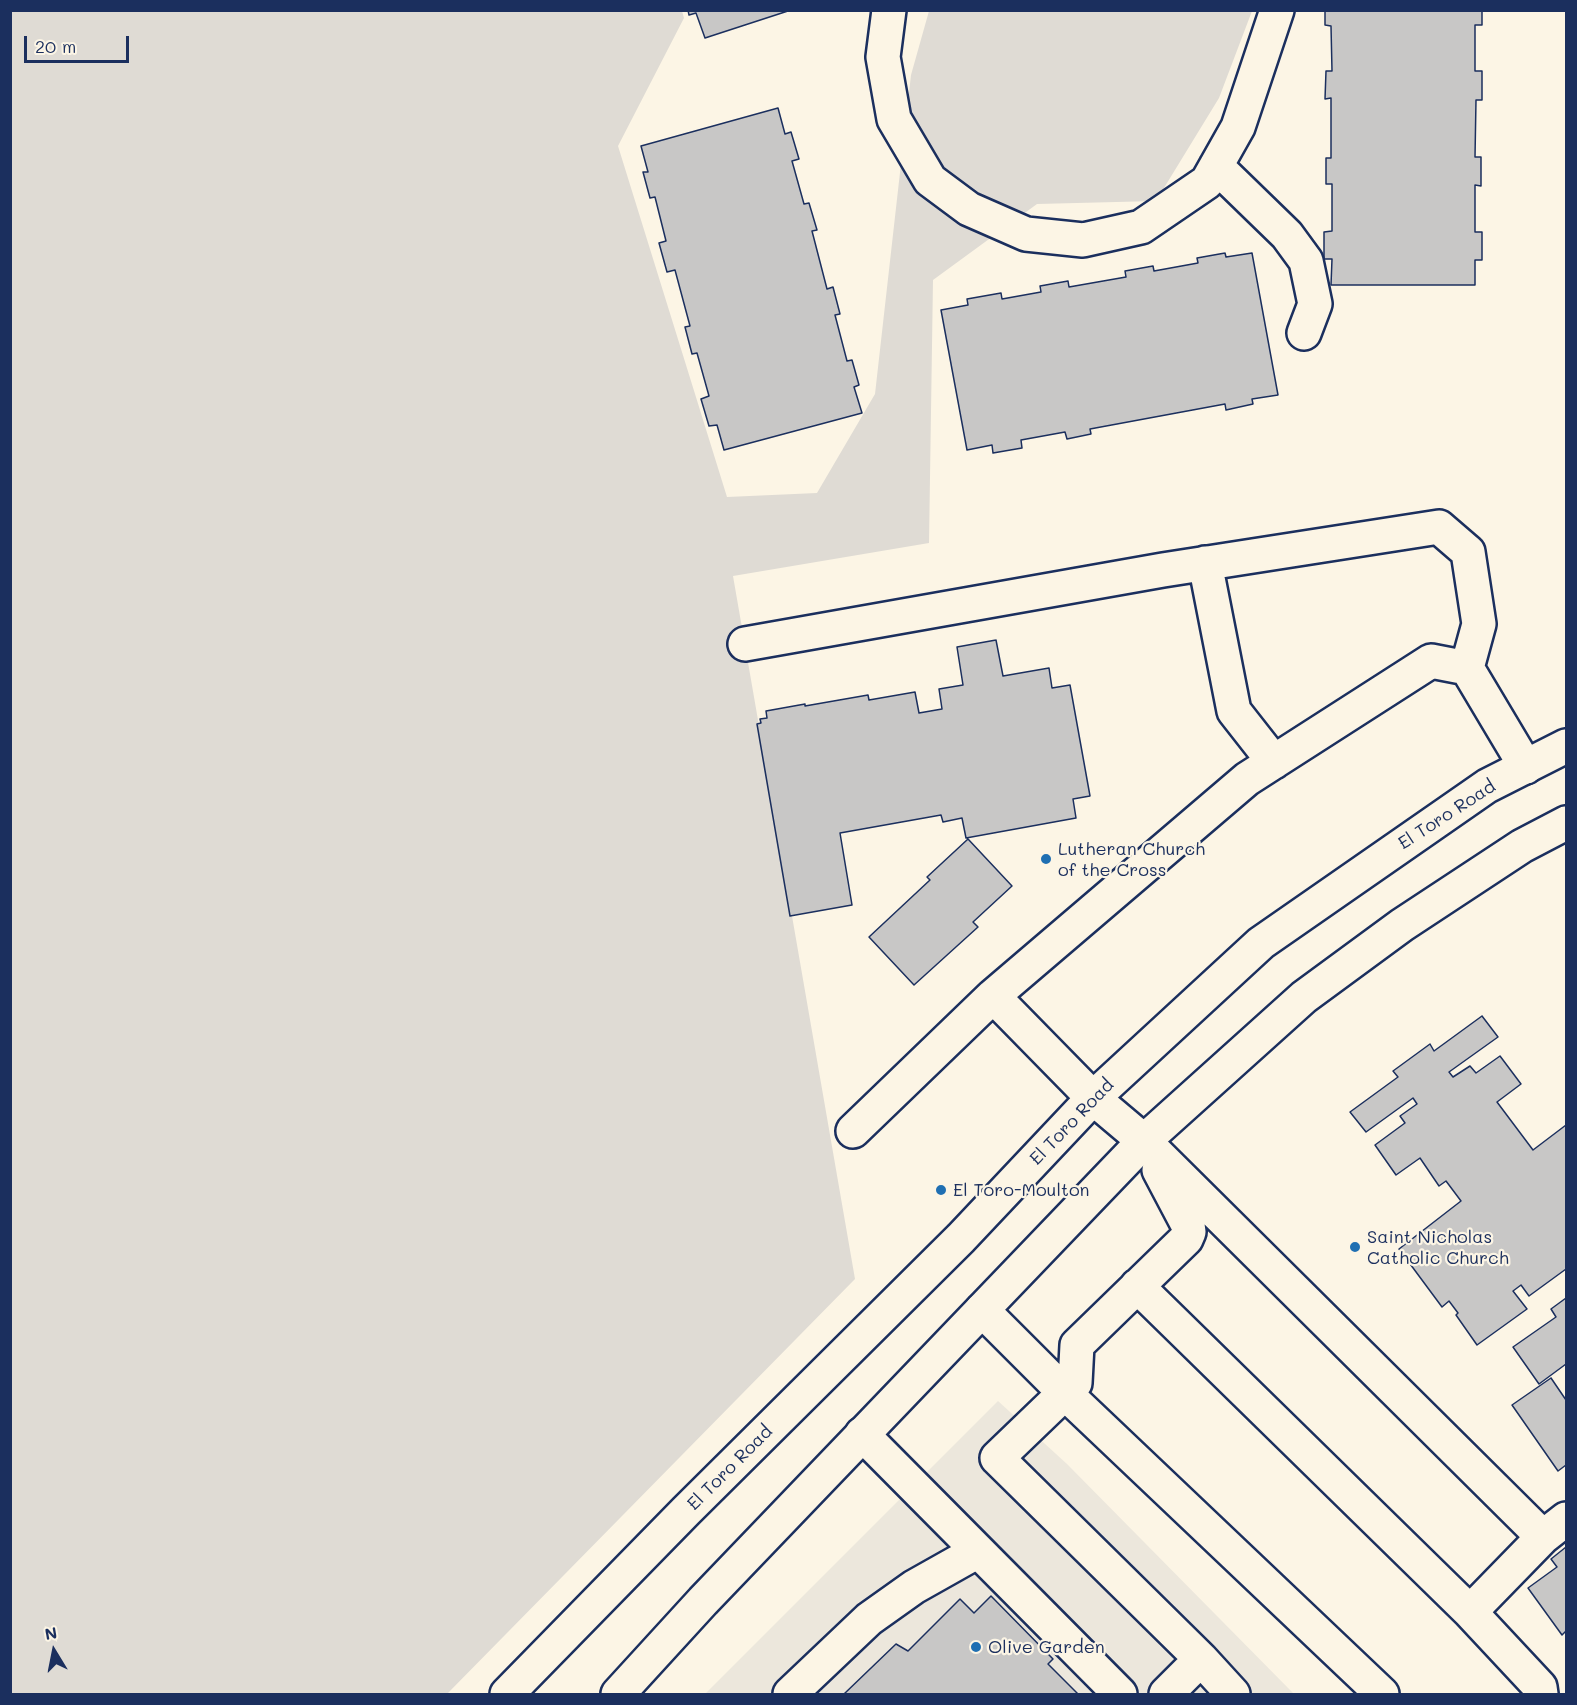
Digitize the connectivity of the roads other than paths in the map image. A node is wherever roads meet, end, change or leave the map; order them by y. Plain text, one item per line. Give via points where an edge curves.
1 (889, 10) edge
2 (1278, 10) edge
3 (1216, 166) junction
4 (1304, 333) dead end
5 (1205, 563) junction
6 (745, 644) dead end
7 (1467, 669) junction
8 (1566, 746) edge
9 (1274, 762) junction
10 (1526, 767) junction
11 (1566, 823) edge
12 (993, 996) junction
13 (1093, 1098) junction
14 (854, 1131) dead end
15 (1144, 1141) junction
16 (1137, 1286) junction
17 (982, 1310) junction
18 (1065, 1392) junction
19 (862, 1434) junction
20 (1555, 1528) edge
21 (978, 1551) junction
22 (1470, 1612) junction
23 (1201, 1659) junction
24 (800, 1692) edge
25 (507, 1695) edge
26 (618, 1695) edge
27 (1120, 1695) edge
28 (1166, 1695) edge
29 (1233, 1695) edge
30 (1382, 1695) edge
31 (1541, 1695) edge

1 - 3 main road via 883,57 894,119 930,180 969,209 1026,234 1083,240 1141,227 1207,183
2 - 3 main road via 1238,127
3 - 4 main road via 1287,235 1306,261 1315,304
5 - 6 main road
5 - 7 main road via 1439,527 1468,552 1479,624
5 - 9 main road via 1234,711
7 - 9 main road via 1431,661
7 - 10 main road
8 - 10 main road, El Toro Road
9 - 12 main road via 1248,779
10 - 13 main road, El Toro Road via 1487,786 1261,943
11 - 15 main road via 1522,846 1402,925 1304,997
12 - 13 main road
12 - 14 main road
13 - 15 main road
13 - 25 main road, El Toro Road via 961,1238
15 - 16 main road via 1189,1232
15 - 17 main road
15 - 20 main road
16 - 18 main road via 1077,1345 1075,1383
16 - 22 main road
17 - 18 main road
17 - 19 main road
18 - 23 main road via 997,1458
18 - 30 main road
19 - 21 main road
19 - 26 main road
20 - 22 main road
21 - 24 main road via 914,1587 869,1619
21 - 27 main road
22 - 31 main road via 1540,1688
23 - 28 main road
23 - 29 main road

